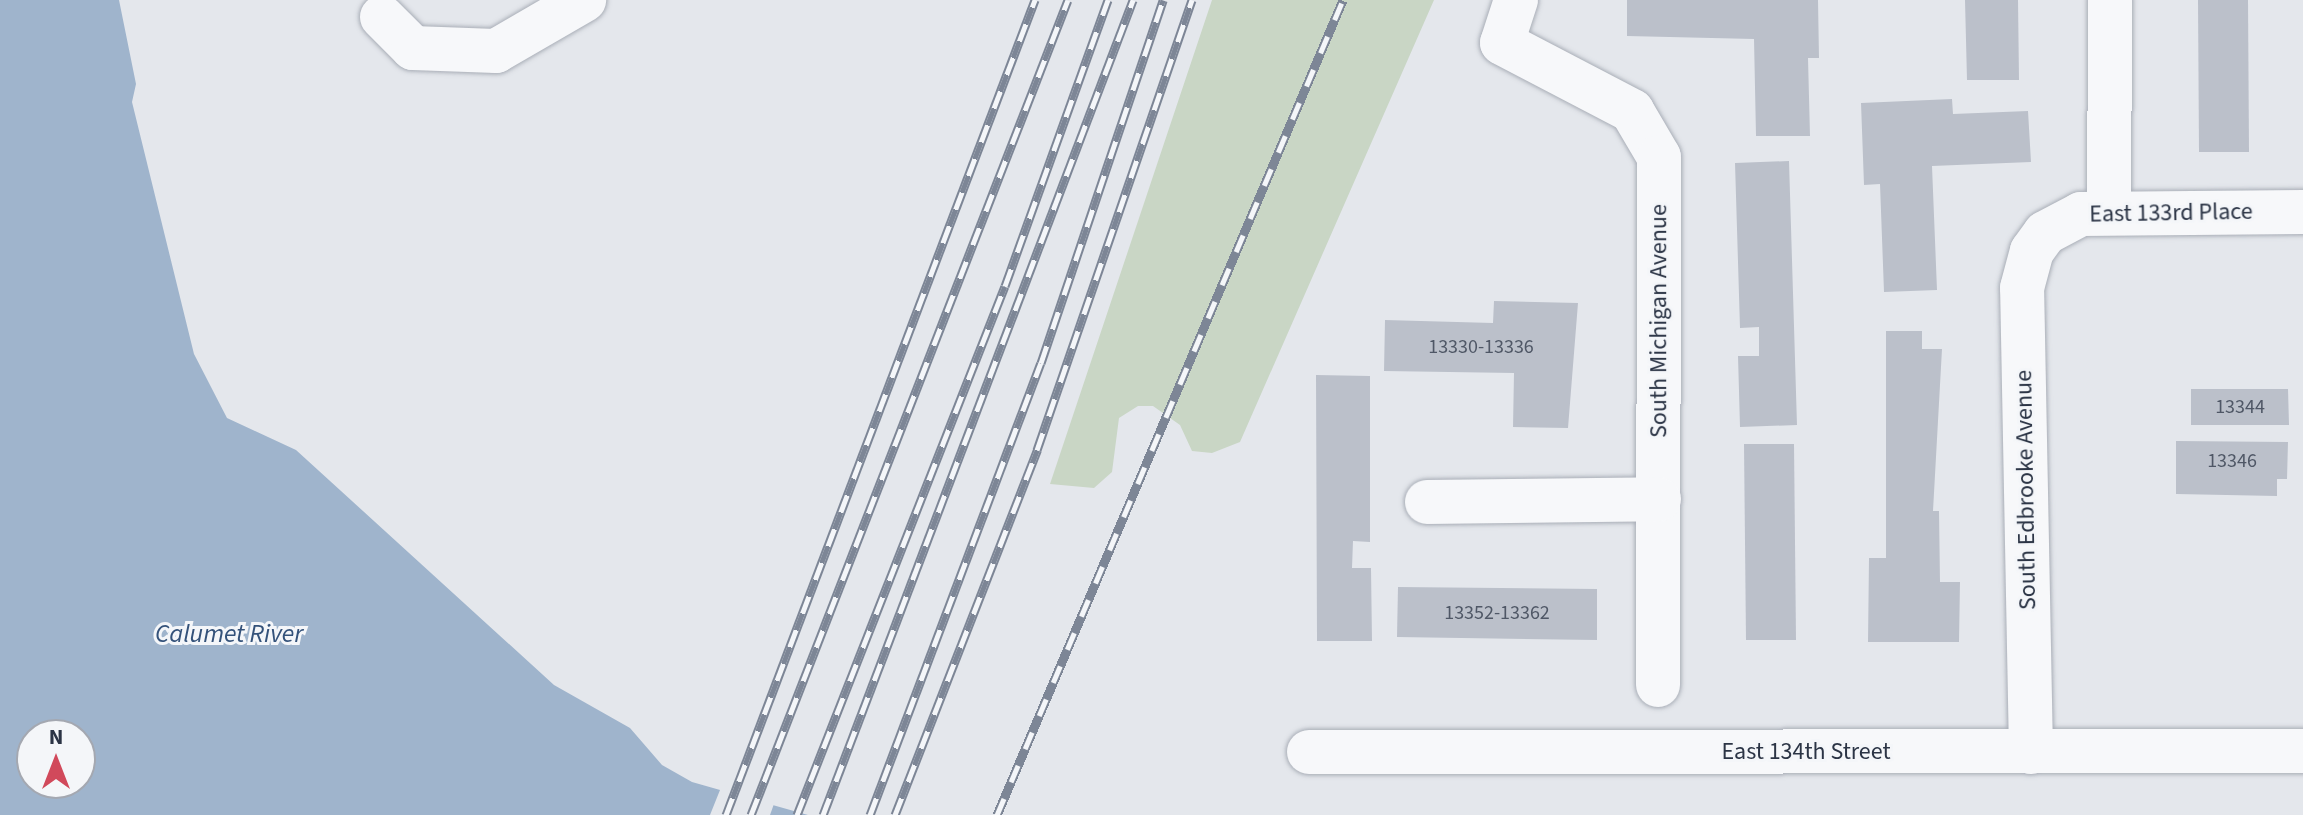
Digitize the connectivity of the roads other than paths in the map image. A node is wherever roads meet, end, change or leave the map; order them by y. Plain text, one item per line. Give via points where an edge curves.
1 (584, 0) edge
2 (1516, 0) edge
3 (2110, 0) edge
4 (382, 17) dead end
5 (2109, 210) junction
6 (2303, 212) edge
7 (2045, 233) joint
8 (1659, 499) junction
9 (1427, 502) dead end
10 (1658, 685) dead end
11 (2303, 751) edge
12 (1309, 752) dead end
13 (2031, 752) junction

1 - 4 street via 496,51 413,48
2 - 8 street, South Michigan Avenue via 1502,43 1632,111 1659,157
3 - 5 street
5 - 6 street, East 133rd Place
5 - 7 street, East 133rd Place via 2071,218
7 - 13 street, South Edbrooke Avenue via 2022,288
8 - 9 street
8 - 10 street, South Michigan Avenue
11 - 13 street, East 134th Street
12 - 13 street, East 134th Street

